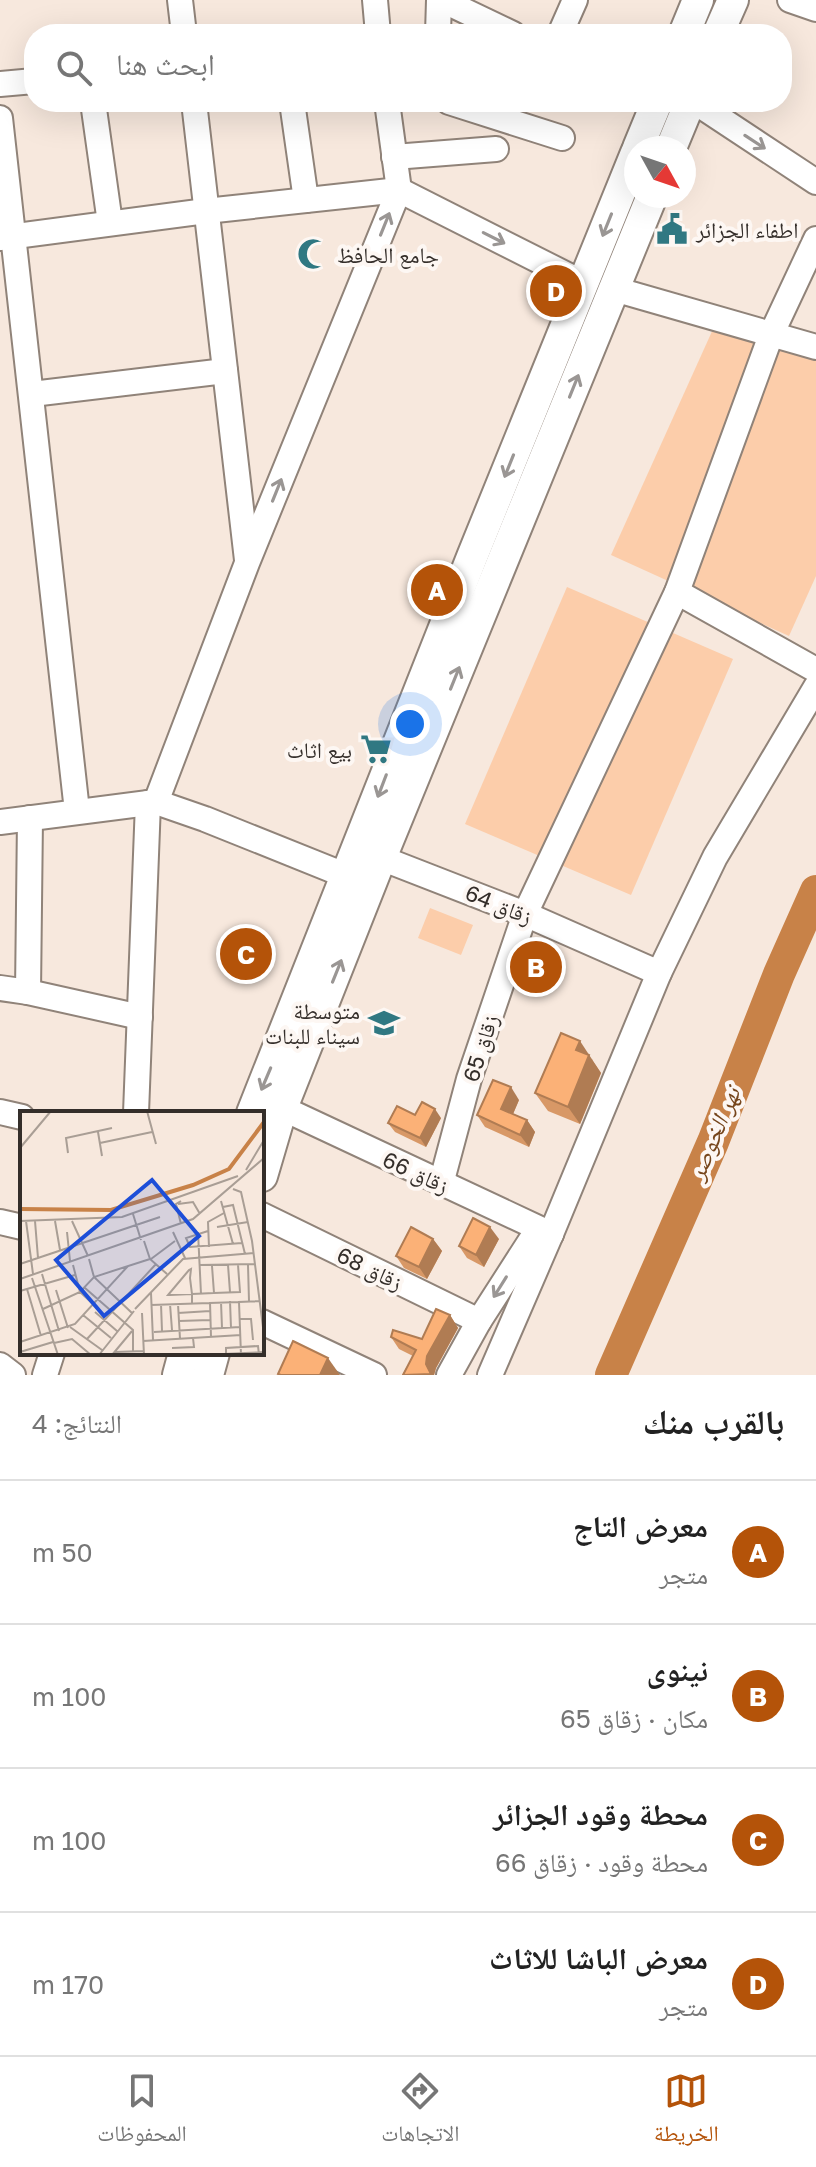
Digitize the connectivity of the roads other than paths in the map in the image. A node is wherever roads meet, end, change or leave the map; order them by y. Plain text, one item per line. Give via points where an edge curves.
1 (180, 0) edge
2 (375, 0) edge
3 (575, 0) edge
4 (698, 0) edge
5 (733, 0) edge
6 (790, 0) edge
7 (449, 2) edge
8 (816, 9) edge
9 (183, 24) edge
10 (377, 24) edge
11 (441, 24) edge
12 (493, 24) edge
13 (564, 24) edge
14 (688, 24) edge
15 (722, 24) edge
16 (24, 82) edge
17 (0, 84) edge
18 (94, 112) edge
19 (195, 112) edge
20 (293, 112) edge
21 (388, 112) edge
22 (480, 112) edge
23 (652, 112) edge
24 (687, 112) edge
25 (708, 112) edge
26 (0, 118) edge
27 (643, 136) edge
28 (676, 136) edge
29 (562, 138) dead end
30 (496, 149) dead end
31 (394, 157) junction
32 (624, 182) edge
33 (816, 182) edge
34 (399, 190) junction
35 (306, 200) junction
36 (647, 208) edge
37 (206, 211) junction
38 (110, 223) junction
39 (7, 238) edge
40 (816, 239) edge
41 (583, 283) junction
42 (614, 289) junction
43 (771, 335) junction
44 (816, 347) edge
45 (225, 371) junction
46 (32, 394) junction
47 (247, 563) junction
48 (677, 592) junction
49 (816, 670) edge
50 (816, 687) edge
51 (152, 803) junction
52 (77, 811) junction
53 (30, 818) junction
54 (0, 822) edge
55 (381, 858) junction
56 (347, 876) junction
57 (525, 914) junction
58 (659, 973) junction
59 (0, 988) edge
60 (28, 992) junction
61 (140, 1017) junction
62 (282, 1108) junction
63 (136, 1111) edge
64 (253, 1111) edge
65 (0, 1112) edge
66 (20, 1117) edge
67 (264, 1169) edge
68 (441, 1184) junction
69 (264, 1216) edge
70 (0, 1222) edge
71 (20, 1227) edge
72 (551, 1234) junction
73 (479, 1321) junction
74 (264, 1323) edge
75 (51, 1355) edge
76 (183, 1355) edge
77 (213, 1355) edge
78 (0, 1365) edge
79 (13, 1375) edge
80 (45, 1375) edge
81 (178, 1375) edge
82 (208, 1375) edge
83 (374, 1375) edge
84 (449, 1375) edge
85 (490, 1375) edge

1 - 9 street
2 - 10 street
3 - 13 street
4 - 14 main road
5 - 15 main road
6 - 8 street
7 - 11 street
7 - 12 street
16 - 17 street
18 - 38 street
19 - 37 street
20 - 35 street
21 - 31 street
22 - 29 street
23 - 27 main road
24 - 28 main road
25 -> 33 street
26 - 39 street
30 - 31 street
31 - 34 street
32 -> 41 main road
34 - 35 street
34 -> 41 street
47 -> 34 street
35 - 37 street
36 - 42 main road
37 - 38 street
37 - 45 street
38 - 39 street
39 - 46 street
40 - 43 street, زقاق 65
41 -> 56 main road
42 - 43 street
55 -> 42 main road
43 - 44 street
43 - 48 street, زقاق 65
45 - 46 street
45 - 47 street
46 - 52 street
47 - 51 street
48 - 49 street
48 - 57 street, زقاق 65
50 - 58 street via 715,857
51 - 52 street
51 - 56 street
51 - 61 street
52 - 53 street
53 - 54 street
53 - 60 street
55 - 57 street, زقاق 64
62 -> 55 main road
56 -> 64 main road
57 - 58 street, زقاق 64
57 - 68 street, زقاق 65 via 469,1079
58 - 72 street
59 - 60 street
60 - 61 street
61 - 63 street
62 - 67 main road
62 - 68 street, زقاق 66
65 - 66 street
68 - 72 street, زقاق 66
69 - 73 street, زقاق 68
70 - 71 street
72 -> 73 street via 531,1240
72 - 85 street
73 - 84 street
74 - 83 street
75 - 80 street
76 - 81 main road
77 - 82 main road
78 - 79 street

